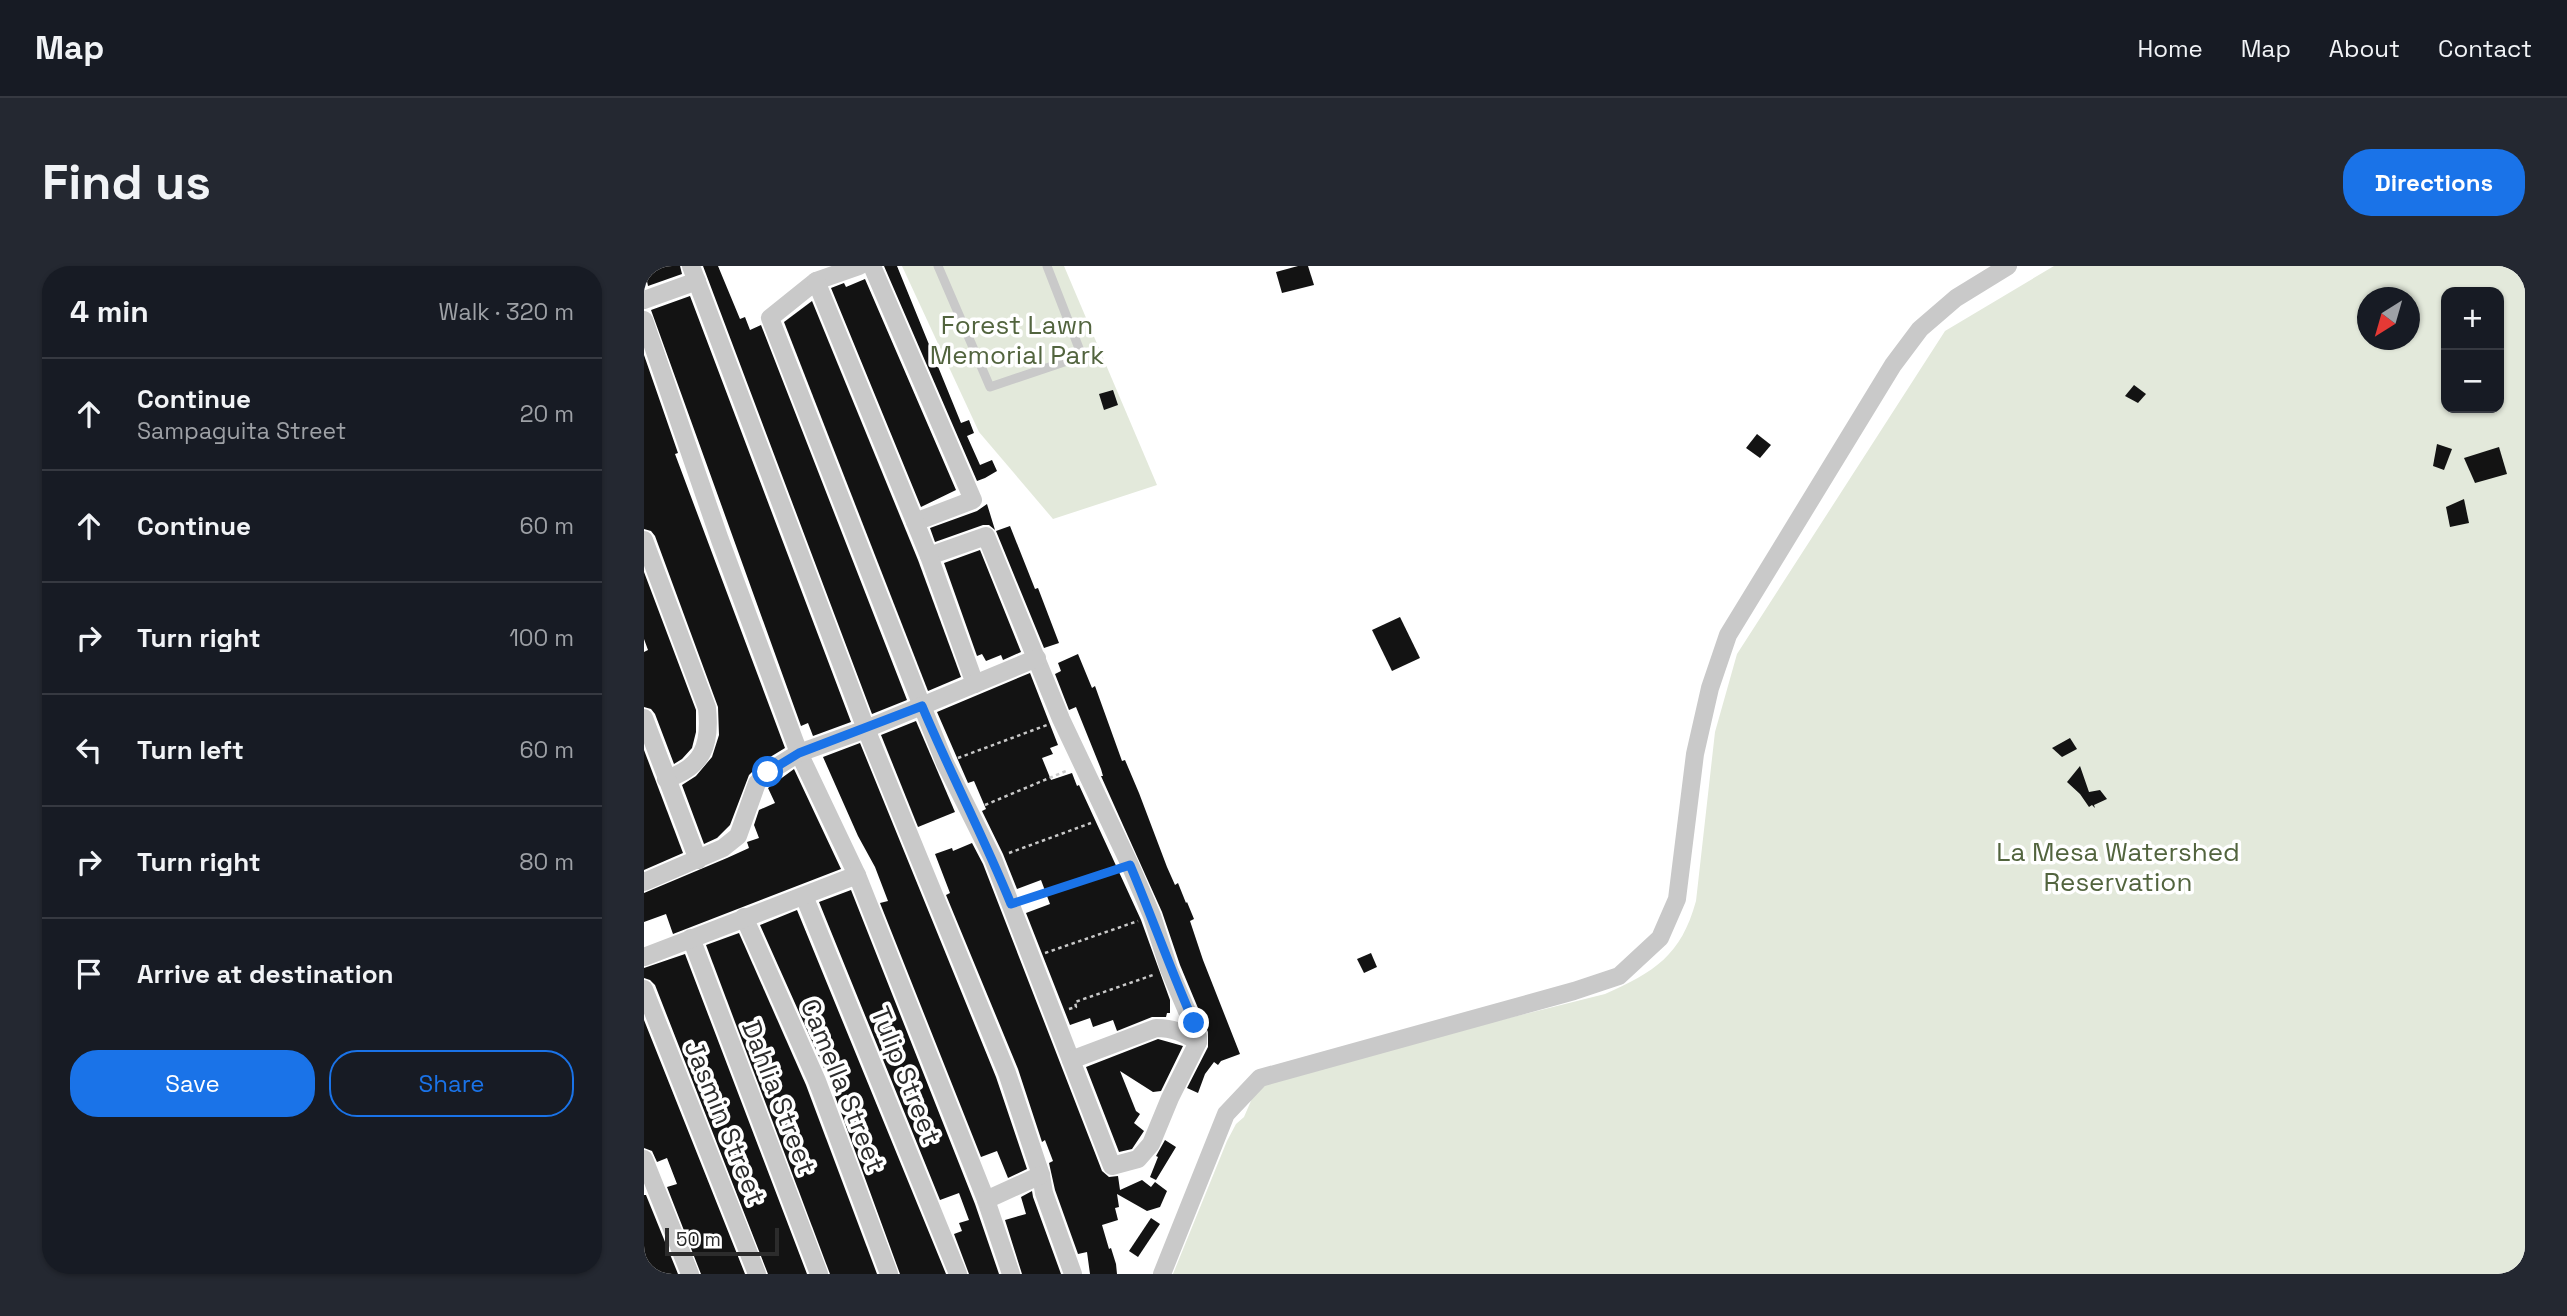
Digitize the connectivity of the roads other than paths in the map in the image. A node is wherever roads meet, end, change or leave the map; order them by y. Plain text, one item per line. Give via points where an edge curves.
1 (859, 266) edge
2 (872, 266) edge
3 (938, 266) edge
4 (1047, 266) edge
5 (2008, 266) edge
6 (694, 274) edge
7 (816, 281) junction
8 (644, 300) edge
9 (644, 320) edge
10 (915, 522) junction
11 (644, 540) edge
12 (929, 556) junction
13 (1037, 658) junction
14 (975, 684) junction
15 (922, 706) junction
16 (644, 718) edge
17 (866, 729) junction
18 (799, 753) junction
19 (666, 779) junction
20 (698, 860) junction
21 (857, 875) junction
22 (644, 882) edge
23 (804, 896) junction
24 (744, 917) junction
25 (691, 938) junction
26 (644, 957) edge
27 (644, 989) edge
28 (1198, 1042) junction
29 (1070, 1060) junction
30 (644, 1159) edge
31 (1041, 1175) junction
32 (986, 1200) junction
33 (690, 1274) edge
34 (757, 1274) edge
35 (818, 1274) edge
36 (889, 1274) edge
37 (958, 1274) edge
38 (1012, 1274) edge
39 (1073, 1274) edge
40 (1162, 1274) edge

1 - 7 street
2 - 10 street via 972,500
3 - 4 lane via 990,387 1082,356
5 - 40 street via 1956,298 1920,329 1893,365 1728,635 1695,754 1677,899 1660,938 1619,976 1259,1077 1226,1115
6 - 8 street
6 - 17 street
7 - 10 street
7 - 15 street via 770,318
9 - 18 street
10 - 12 street
11 - 19 street via 707,708 709,725 708,740 694,766
12 - 13 street via 986,536
12 - 14 street
13 - 14 street
13 - 28 street via 1152,916
14 - 15 street
15 - 17 street
15 - 29 street via 993,859
16 - 19 street
17 - 18 street
17 - 31 street via 1007,1073
18 - 20 street via 757,783 737,836 723,849
18 - 21 street
19 - 20 street
20 - 22 street
21 - 23 street
21 - 32 street
23 - 24 street
23 - 37 street, Tulip Street
24 - 25 street
24 - 36 street, Camella Street via 817,1081
25 - 26 street
25 - 35 street, Dahlia Street
27 - 34 street, Jasmin Street
28 - 29 street via 1180,1031 1156,1028
28 - 29 street via 1151,1144 1138,1159 1112,1166
30 - 33 street
31 - 32 street
31 - 39 street
32 - 38 street

